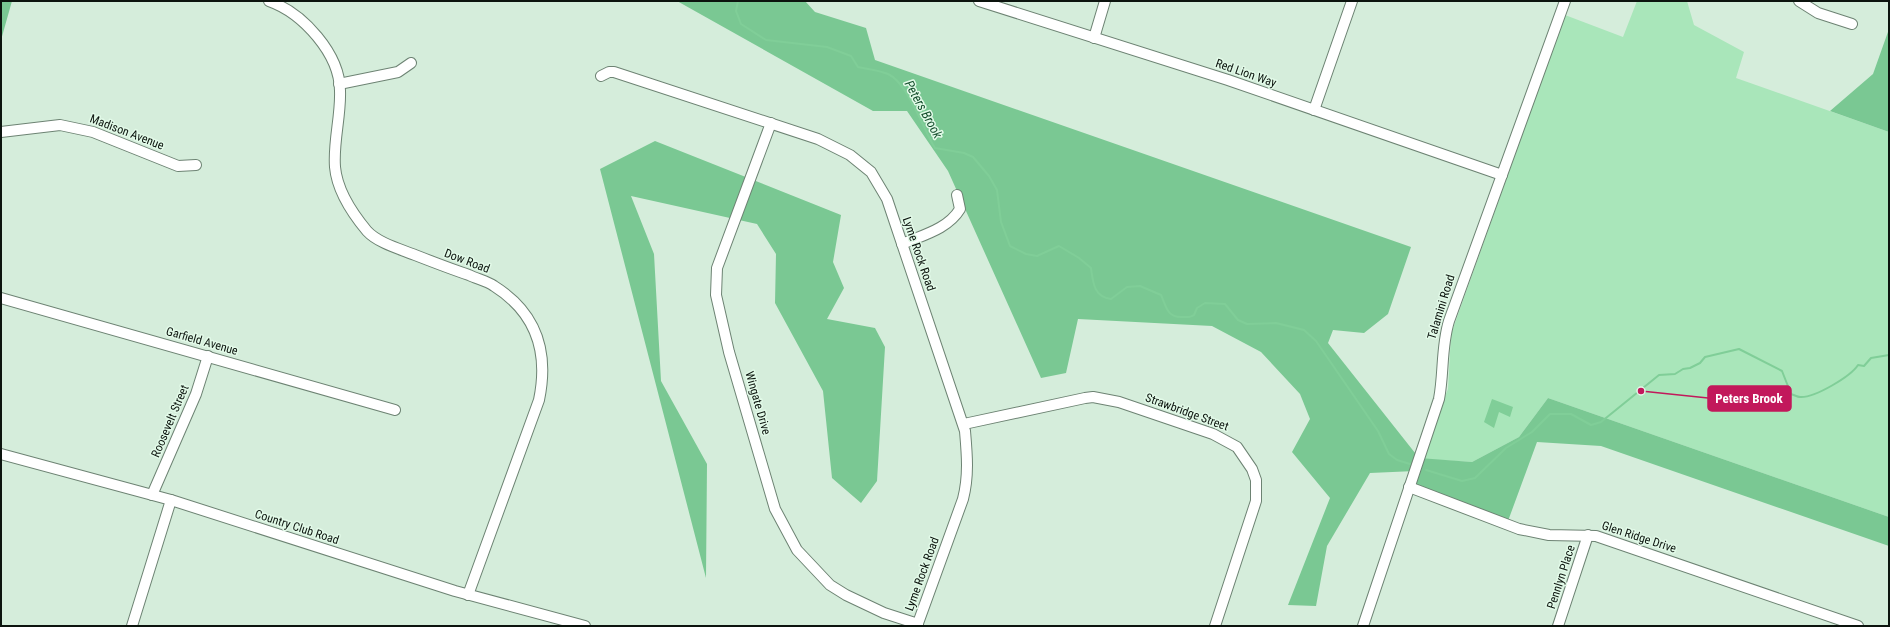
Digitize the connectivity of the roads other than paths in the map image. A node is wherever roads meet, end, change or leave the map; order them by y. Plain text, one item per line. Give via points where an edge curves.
1 (269, 1) edge
2 (979, 1) edge
3 (1105, 1) edge
4 (1352, 1) edge
5 (1565, 1) edge
6 (1799, 1) edge
7 (1852, 24) dead end
8 (1094, 38) junction
9 (411, 63) dead end
10 (600, 76) dead end
11 (339, 84) junction
12 (1314, 110) junction
13 (771, 123) junction
14 (1, 132) edge
15 (196, 165) dead end
16 (1502, 175) junction
17 (957, 195) dead end
18 (902, 244) junction
19 (1, 298) edge
20 (208, 356) junction
21 (395, 410) dead end
22 (964, 424) junction
23 (1, 454) edge
24 (1409, 487) junction
25 (152, 495) junction
26 (171, 500) junction
27 (1588, 535) junction
28 (468, 595) junction
29 (557, 623) edge
30 (917, 625) edge
31 (132, 626) edge
32 (584, 626) edge
33 (1215, 626) edge
34 (1363, 626) edge
35 (1558, 626) edge
36 (1858, 626) edge

1 - 11 street, Dow Road via 282,6 305,22 320,40 335,66
2 - 8 street, Red Lion Way
3 - 8 street
4 - 12 street
5 - 16 street, Talamini Road
6 - 7 street via 1818,13
8 - 12 street, Red Lion Way
9 - 11 street via 398,72
10 - 13 street, Lyme Rock Road via 614,72
11 - 28 street, Dow Road via 336,173 343,194 368,232 378,240 494,285 522,308 540,343 543,379 539,400
12 - 16 street, Red Lion Way
13 - 18 street, Lyme Rock Road via 818,139 850,154 863,164 878,182 887,199
13 - 30 street, Wingate Drive via 716,268 716,294 729,352 775,509 797,550 830,585 846,595
14 - 15 street, Madison Avenue via 67,126 93,132 178,166
16 - 24 street, Talamini Road via 1449,321 1443,348 1439,399
17 - 18 street via 960,209 954,219 938,229
18 - 22 street, Lyme Rock Road
19 - 20 street, Garfield Avenue
20 - 21 street, Garfield Avenue
20 - 25 street, Roosevelt Street via 196,394
22 - 30 street, Lyme Rock Road via 967,463 963,499
22 - 33 street, Strawbridge Street via 1093,397 1119,402 1198,429 1228,441 1237,448 1252,469 1256,480 1256,501
23 - 25 street, Country Club Road
24 - 27 street, Glen Ridge Drive via 1519,528 1549,535
24 - 34 street, Talamini Road
25 - 26 street, Country Club Road
26 - 28 street, Country Club Road
26 - 31 street
27 - 35 street, Pennlyn Place
27 - 36 street, Glen Ridge Drive
28 - 29 street, Country Club Road
29 - 32 street, Country Club Road

